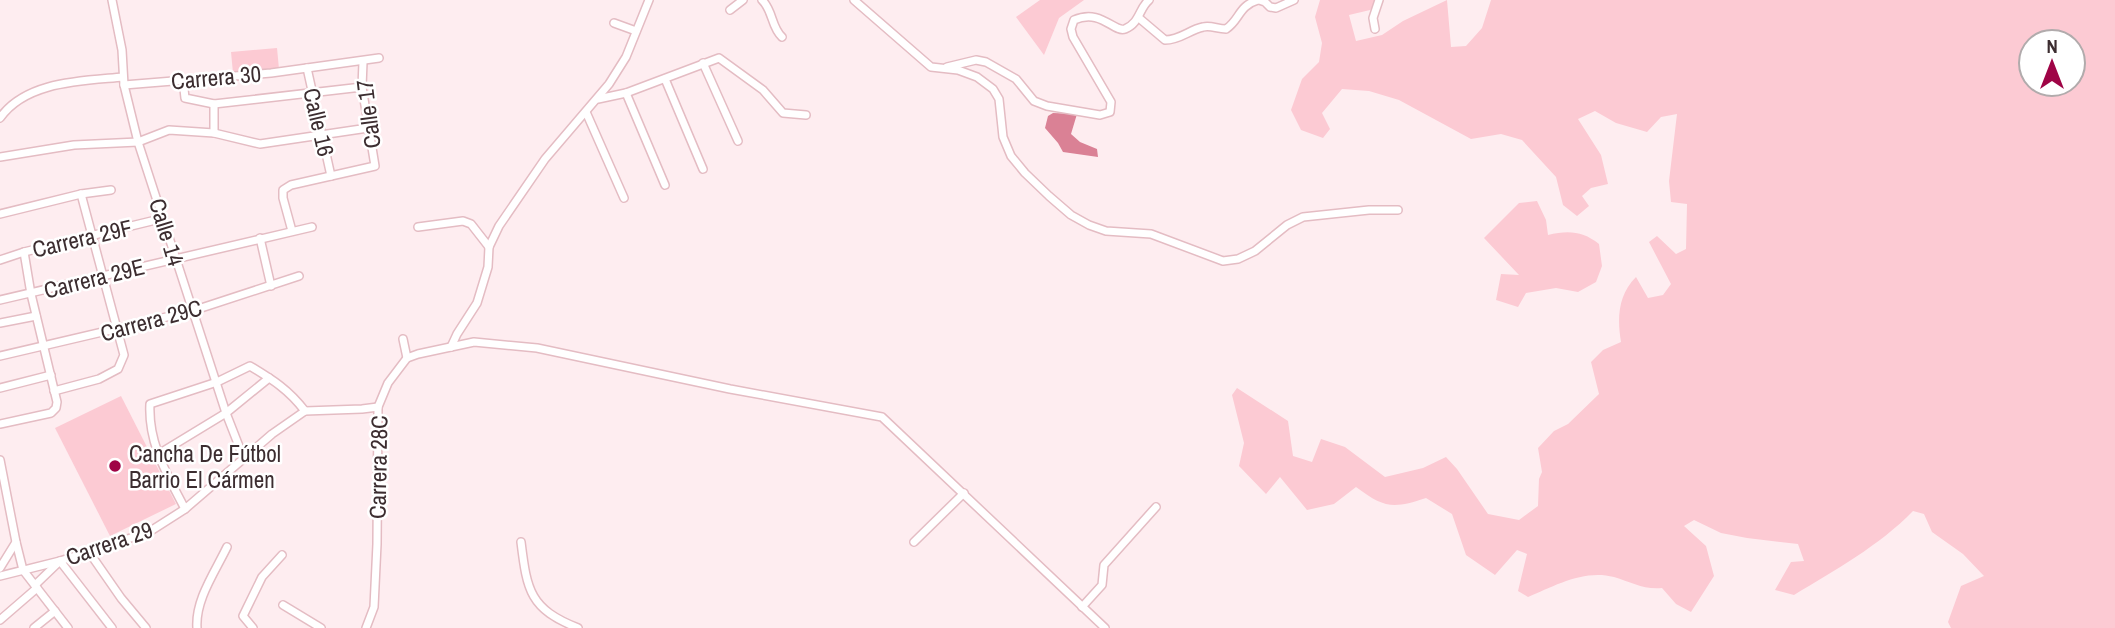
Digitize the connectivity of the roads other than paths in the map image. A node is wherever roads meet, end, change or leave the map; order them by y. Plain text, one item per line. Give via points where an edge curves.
1 (112, 0) edge
2 (649, 0) edge
3 (743, 0) edge
4 (762, 0) edge
5 (854, 0) edge
6 (1149, 0) edge
7 (1258, 0) edge
8 (1294, 0) edge
9 (1379, 0) edge
10 (730, 10) dead end
11 (1139, 18) junction
12 (614, 23) dead end
13 (1375, 29) dead end
14 (636, 31) junction
15 (782, 37) dead end
16 (379, 58) dead end
17 (363, 62) junction
18 (703, 63) junction
19 (307, 68) junction
20 (943, 69) junction
21 (665, 79) junction
22 (183, 80) junction
23 (123, 81) junction
24 (362, 88) junction
25 (626, 93) junction
26 (313, 94) junction
27 (597, 99) junction
28 (214, 104) junction
29 (586, 112) junction
30 (806, 115) dead end
31 (0, 118) edge
32 (368, 128) junction
33 (214, 133) junction
34 (323, 136) junction
35 (138, 142) junction
36 (738, 142) dead end
37 (0, 157) edge
38 (703, 169) dead end
39 (331, 176) junction
40 (665, 185) dead end
41 (111, 190) dead end
42 (81, 194) junction
43 (624, 198) dead end
44 (1398, 211) dead end
45 (0, 214) edge
46 (164, 218) junction
47 (312, 227) dead end
48 (418, 227) dead end
49 (292, 231) junction
50 (92, 236) junction
51 (260, 238) junction
52 (489, 247) junction
53 (24, 252) junction
54 (175, 257) junction
55 (0, 260) edge
56 (103, 276) junction
57 (299, 276) dead end
58 (271, 286) junction
59 (31, 294) junction
60 (0, 300) edge
61 (192, 311) junction
62 (36, 316) junction
63 (0, 323) edge
64 (118, 330) junction
65 (403, 339) dead end
66 (44, 346) junction
67 (451, 347) junction
68 (0, 356) edge
69 (407, 358) junction
70 (51, 375) junction
71 (269, 378) junction
72 (217, 382) junction
73 (0, 388) edge
74 (54, 391) junction
75 (378, 407) junction
76 (305, 411) junction
77 (226, 413) junction
78 (0, 424) edge
79 (157, 455) junction
80 (244, 459) junction
81 (0, 460) edge
82 (964, 493) junction
83 (1156, 507) dead end
84 (9, 508) junction
85 (185, 509) junction
86 (0, 510) edge
87 (16, 542) junction
88 (522, 542) dead end
89 (914, 542) dead end
90 (227, 547) dead end
91 (89, 552) junction
92 (282, 555) dead end
93 (60, 561) junction
94 (0, 568) edge
95 (23, 570) junction
96 (0, 576) edge
97 (36, 587) junction
98 (283, 605) dead end
99 (1082, 607) junction
100 (55, 611) junction
101 (0, 620) edge
102 (34, 628) edge
103 (68, 628) edge
104 (112, 628) edge
105 (146, 628) edge
106 (197, 628) edge
107 (253, 628) edge
108 (321, 628) edge
109 (366, 628) edge
110 (578, 628) edge
111 (1105, 628) edge

1 - 23 street, Calle 14
2 - 14 street
3 - 10 street
4 - 15 street
5 - 20 street via 919,58
6 - 11 street
7 - 8 street via 1276,8
7 - 11 street via 1247,3 1226,29 1199,28 1175,40 1165,40
9 - 13 street
11 - 20 street via 1124,30 1093,16 1074,20 1073,37 1111,102 1110,112 1100,115 1034,101 1016,79 986,62 976,60
12 - 14 street
14 - 27 street via 626,57
16 - 17 street, Carrera 30
17 - 19 street, Carrera 30
17 - 24 street, Calle 17
18 - 21 street
18 - 30 street via 719,58 763,90 783,113
18 - 36 street
19 - 22 street, Carrera 30
19 - 26 street, Calle 16
20 - 44 street via 977,77 993,89 1011,156 1071,215 1106,231 1151,234 1211,258 1238,260 1303,217
21 - 25 street
21 - 38 street
22 - 23 street, Carrera 30
22 - 28 street via 185,98
23 - 31 street, Carrera 30 via 77,81 43,89 21,98
23 - 35 street, Calle 14
24 - 26 street
24 - 32 street, Calle 17
25 - 27 street
25 - 40 street
26 - 28 street
26 - 34 street, Calle 16
27 - 29 street
28 - 33 street
29 - 43 street
29 - 52 street via 545,159
32 - 34 street
32 - 39 street, Calle 17 via 374,166
33 - 34 street via 260,144
33 - 35 street via 169,130
34 - 39 street, Calle 16
35 - 37 street via 74,145
35 - 46 street, Calle 14
39 - 49 street via 283,190
41 - 42 street
42 - 45 street
42 - 50 street
46 - 50 street, Carrera 29F
46 - 54 street, Calle 14
47 - 49 street, Carrera 29E
48 - 52 street via 463,221 471,224
49 - 51 street, Carrera 29E
50 - 53 street, Carrera 29F
50 - 56 street
51 - 54 street, Carrera 29E
51 - 58 street
52 - 67 street via 477,303
53 - 55 street, Carrera 29F
53 - 59 street
54 - 56 street, Carrera 29E
54 - 61 street, Calle 14
56 - 59 street, Carrera 29E
56 - 64 street
57 - 58 street, Carrera 29C
58 - 61 street, Carrera 29C
59 - 60 street, Carrera 29E
59 - 62 street
61 - 64 street, Carrera 29C
61 - 72 street, Calle 14
62 - 63 street
62 - 66 street
64 - 66 street, Carrera 29C
64 - 74 street via 124,355 118,369
65 - 69 street
66 - 68 street, Carrera 29C
66 - 70 street
67 - 69 street
67 - 82 street via 474,342 537,348 882,417
69 - 75 street, Carrera 28C via 388,383
70 - 73 street
70 - 74 street
71 - 72 street via 250,366
71 - 76 street via 291,393
71 - 77 street
72 - 77 street, Calle 14
72 - 79 street via 150,404 149,424
74 - 78 street via 56,408 51,413
75 - 76 street
75 - 109 street, Carrera 28C via 374,607
76 - 80 street, Carrera 29
77 - 79 street
77 - 80 street, Calle 14
79 - 85 street
80 - 85 street, Carrera 29
81 - 84 street
82 - 89 street
82 - 99 street
83 - 99 street via 1104,565 1102,585
84 - 86 street
84 - 87 street
85 - 91 street, Carrera 29 via 149,533
87 - 94 street
87 - 95 street
88 - 110 street via 526,577 536,599 550,616
90 - 106 street via 200,604
91 - 93 street, Carrera 29
91 - 105 street
92 - 107 street via 262,577 243,615
93 - 95 street, Carrera 29
93 - 97 street
93 - 104 street
95 - 96 street, Carrera 29
95 - 97 street
97 - 100 street
97 - 101 street
98 - 108 street
99 - 111 street
100 - 102 street
100 - 103 street

